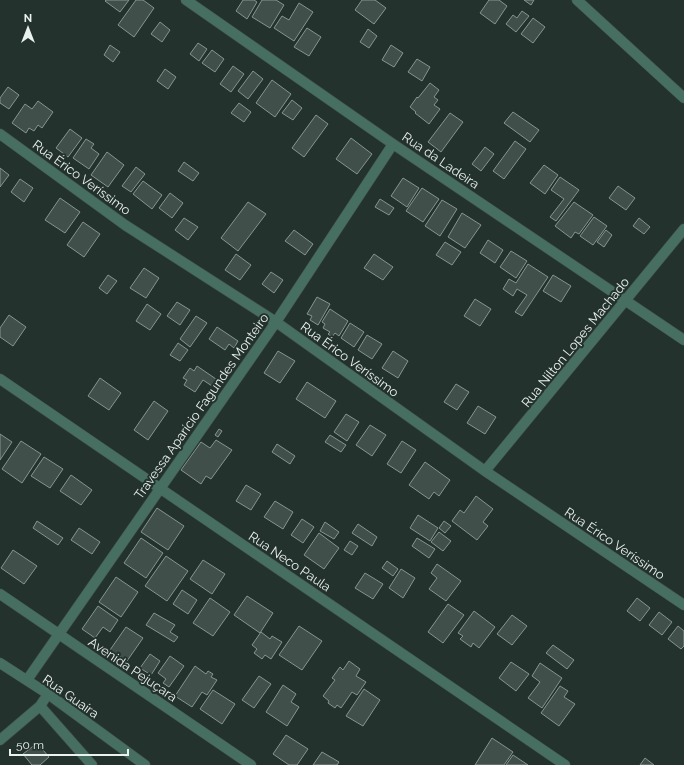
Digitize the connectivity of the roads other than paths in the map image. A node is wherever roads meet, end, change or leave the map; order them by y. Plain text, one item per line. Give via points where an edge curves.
1 (186, 0) edge
2 (577, 0) edge
3 (684, 98) edge
4 (0, 134) edge
5 (393, 144) junction
6 (684, 229) edge
7 (626, 300) junction
8 (276, 322) junction
9 (684, 340) edge
10 (0, 379) edge
11 (485, 471) junction
12 (160, 488) junction
13 (0, 594) edge
14 (684, 605) edge
15 (59, 634) junction
16 (0, 663) edge
17 (27, 680) junction
18 (48, 694) junction
19 (40, 706) junction
20 (0, 740) edge
21 (92, 765) edge
22 (145, 765) edge
23 (250, 765) edge
24 (565, 765) edge

1 - 5 street, Rua da Ladeira
2 - 3 street
4 - 8 street, Rua Érico Veríssimo via 126,225
5 - 7 street, Rua da Ladeira
5 - 8 street, Travessa Aparício Fagundes Monteiro
6 - 7 street, Rua Nilton Lopes Machado
7 - 9 street, Rua da Ladeira
7 - 11 street, Rua Nilton Lopes Machado
8 - 11 street, Rua Érico Veríssimo
8 - 12 street, Travessa Aparício Fagundes Monteiro
10 - 12 street, Rua Neco Paula
11 - 14 street, Rua Érico Veríssimo
12 - 15 street, Travessa Aparício Fagundes Monteiro
12 - 24 street, Rua Neco Paula
13 - 15 street, Avenida Pejuçara
15 - 17 street, Travessa Aparício Fagundes Monteiro
15 - 23 street, Avenida Pejuçara
16 - 17 street, Rua Guaíra
17 - 18 street, Rua Guaíra
18 - 19 street
18 - 22 street, Rua Guaíra
19 - 20 street
19 - 21 street

